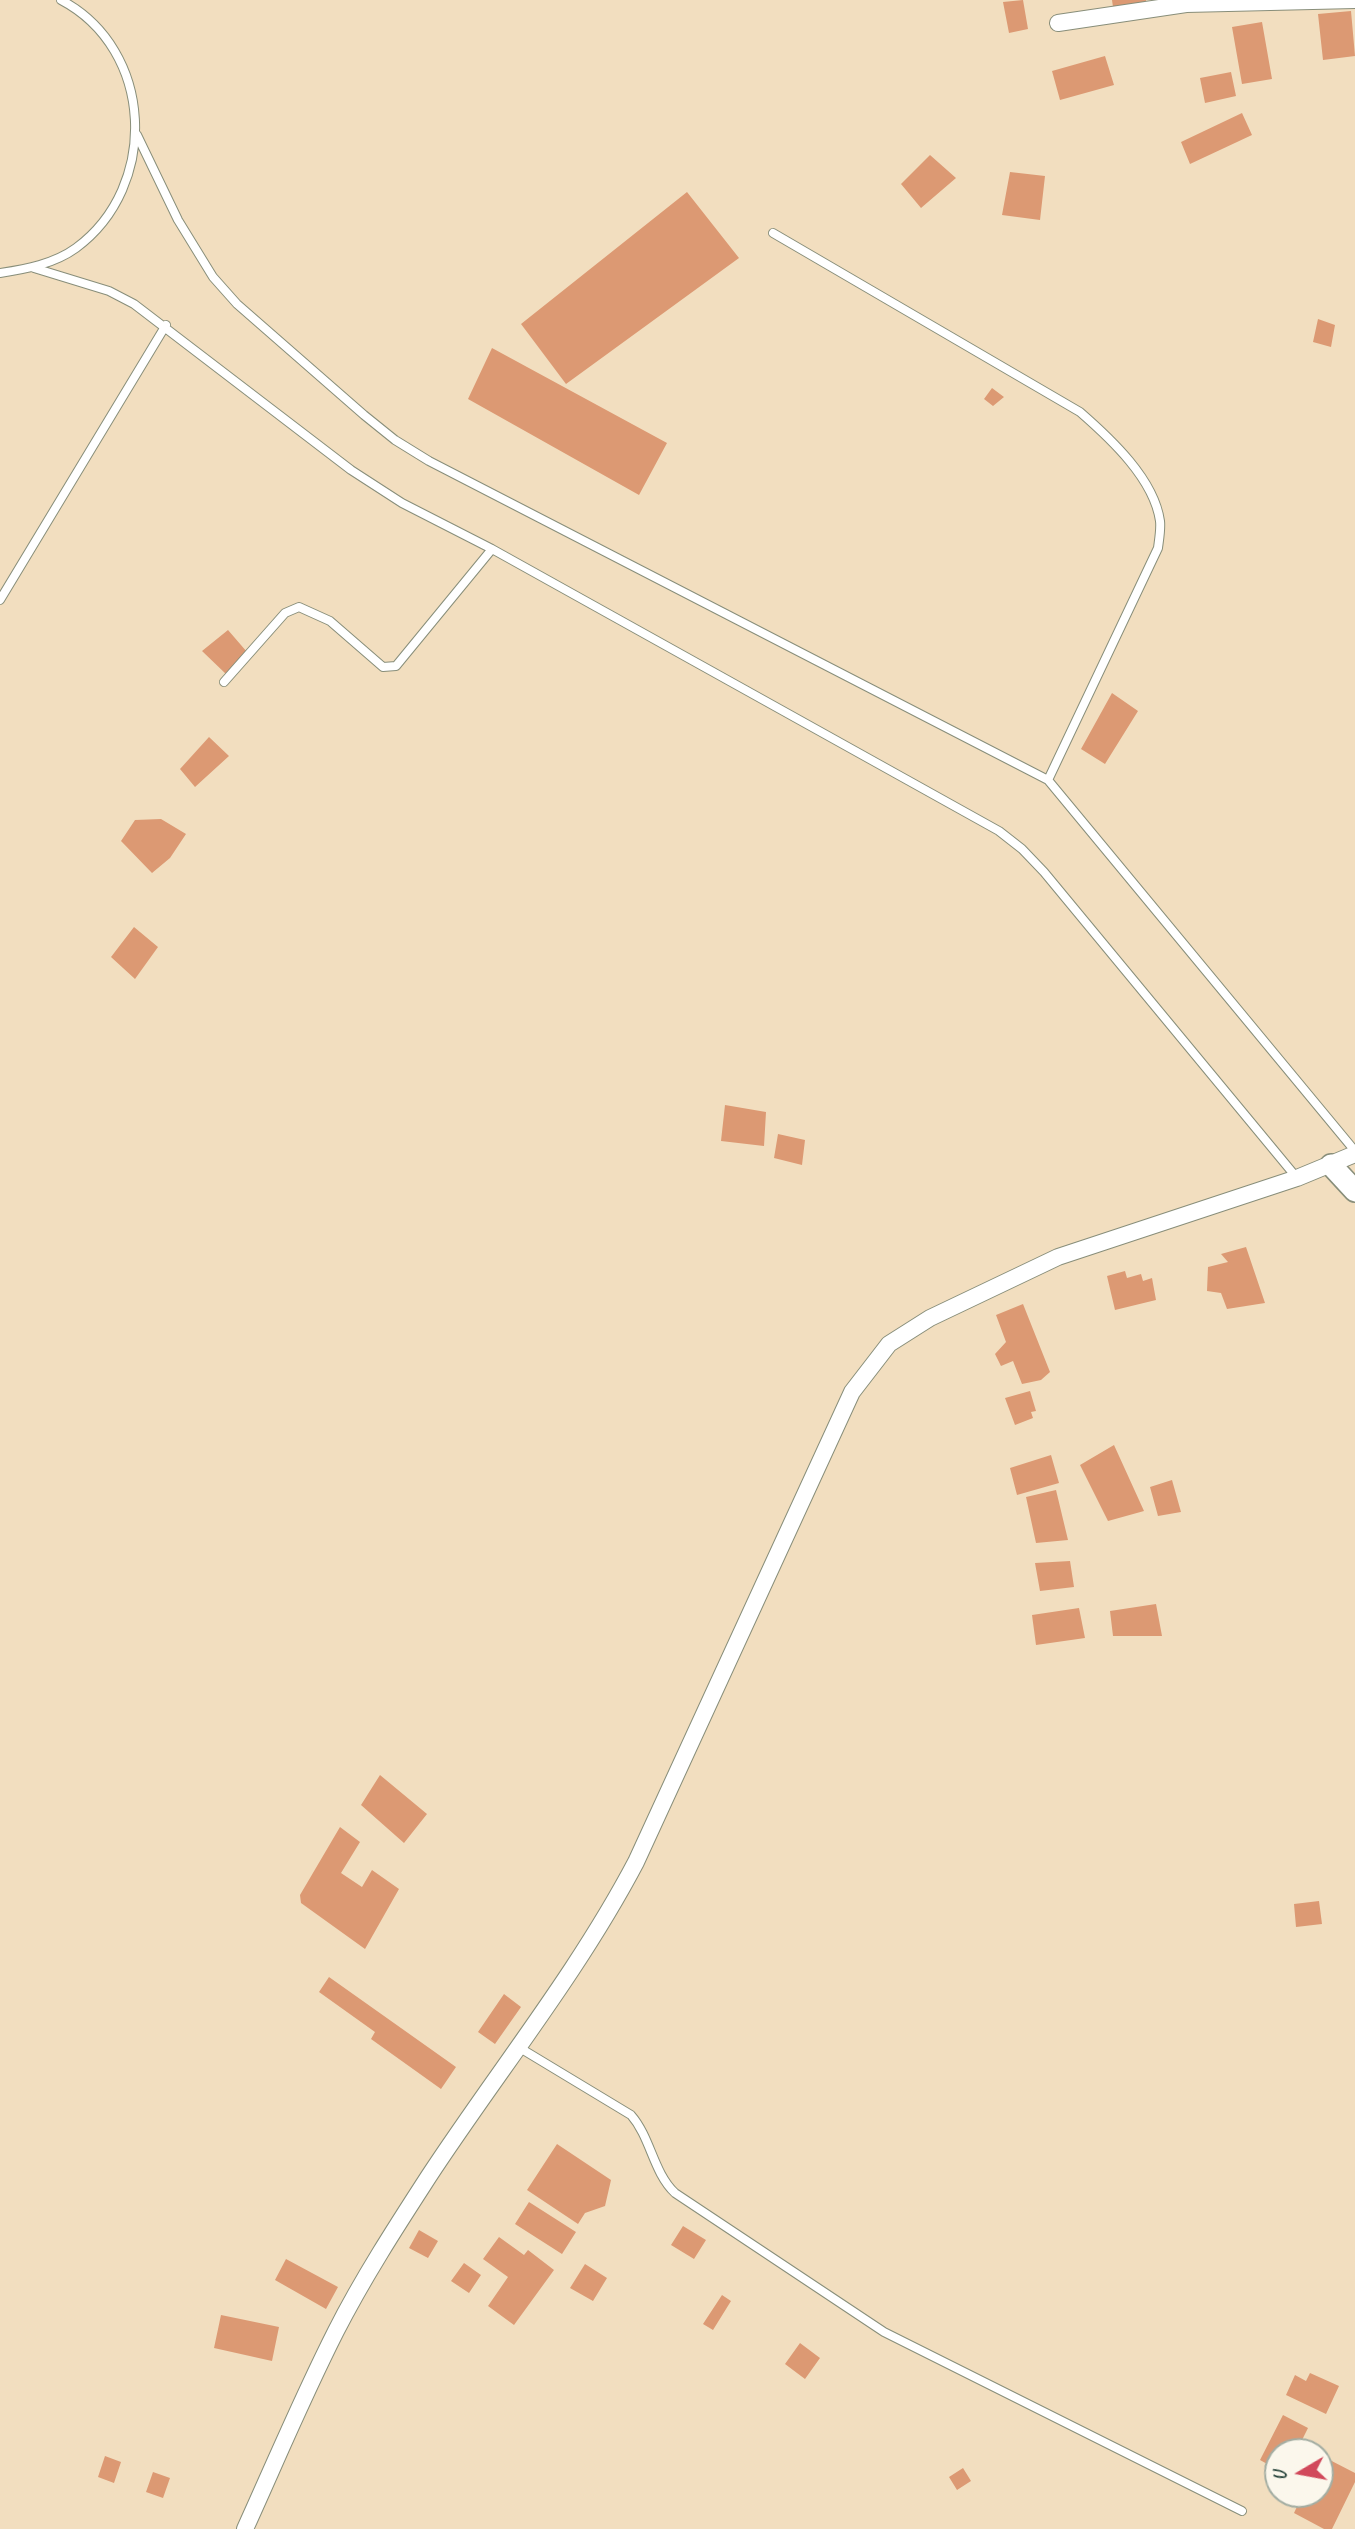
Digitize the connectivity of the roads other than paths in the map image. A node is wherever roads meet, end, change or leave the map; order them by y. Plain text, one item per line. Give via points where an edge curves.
1 (61, 0) edge
2 (1355, 0) edge
3 (1186, 2) edge
4 (1058, 23) dead end
5 (136, 135) junction
6 (773, 233) dead end
7 (34, 268) junction
8 (0, 273) edge
9 (166, 325) junction
10 (492, 549) junction
11 (0, 600) edge
12 (224, 682) dead end
13 (1048, 780) junction
14 (1355, 1153) edge
15 (1331, 1165) junction
16 (1297, 1178) junction
17 (1355, 1191) edge
18 (520, 2048) junction
19 (1242, 2511) dead end
20 (245, 2529) edge

1 - 5 lane via 80,10 111,43 131,84
2 - 3 street
3 - 4 street
5 - 7 lane via 130,175 108,216 75,248
5 - 13 lane via 178,220 213,277 237,304 395,440
6 - 13 lane via 1080,412 1107,438 1154,498 1160,523 1158,548
7 - 8 lane
7 - 9 lane via 109,291
9 - 10 lane via 375,487
9 - 11 lane
10 - 12 lane via 396,666 383,667 330,621 299,607 285,613
10 - 16 lane via 970,814 1022,849
13 - 14 lane
14 - 15 street
15 - 16 street
15 - 17 main road
16 - 18 street via 1058,1257 930,1318 890,1344 852,1392 636,1862 609,1913
18 - 19 lane via 631,2115 675,2193 868,2323
18 - 20 street via 365,2278 306,2392

